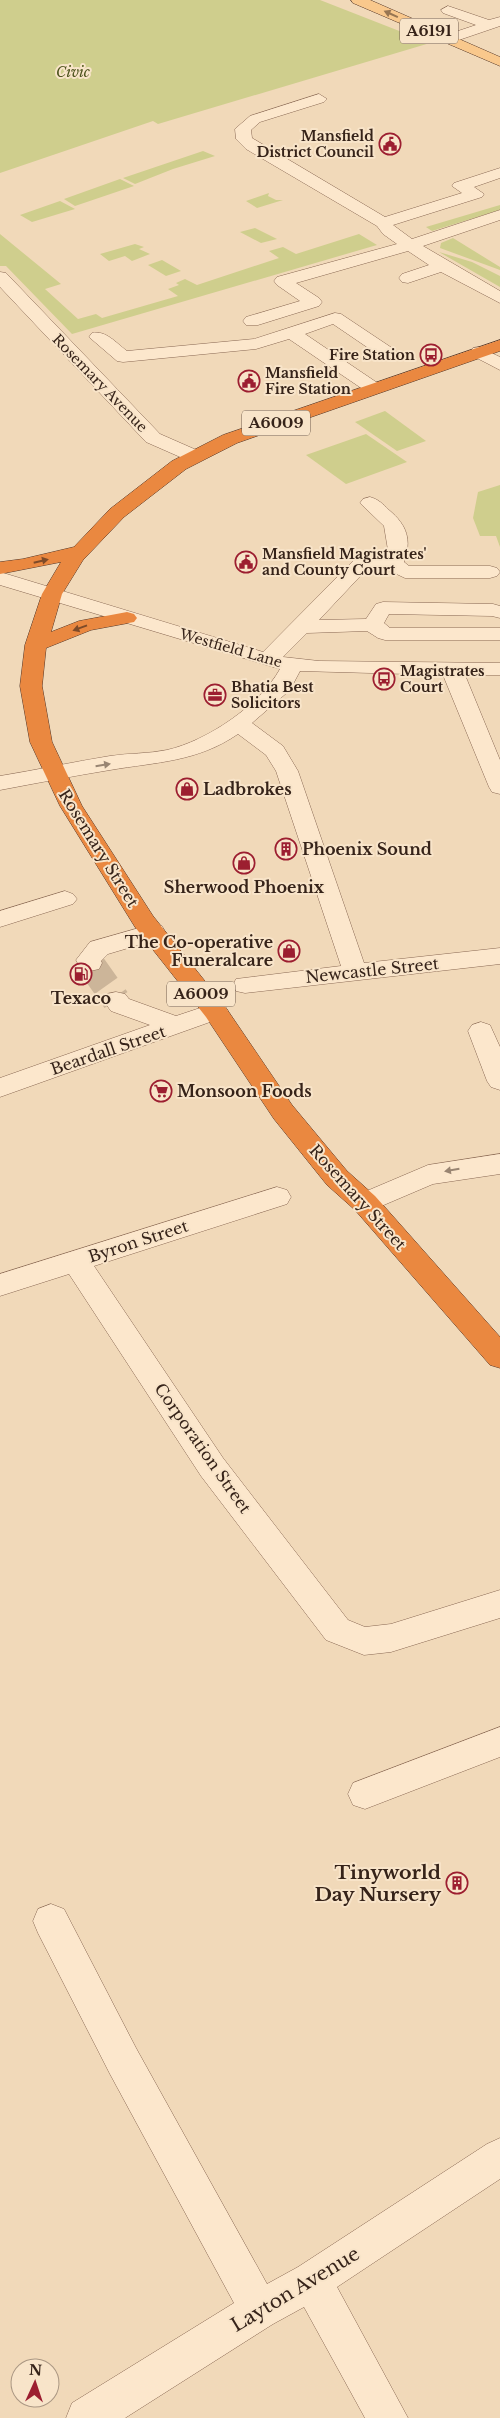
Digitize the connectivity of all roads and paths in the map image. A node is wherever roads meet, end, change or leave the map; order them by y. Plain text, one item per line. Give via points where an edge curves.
1 (362, 0) edge
2 (386, 0) edge
3 (491, 8) dead end
4 (448, 10) dead end
5 (497, 22) edge
6 (468, 33) junction
7 (448, 39) junction
8 (500, 46) edge
9 (500, 62) edge
10 (319, 99) dead end
11 (500, 173) edge
12 (500, 215) edge
13 (382, 223) junction
14 (411, 244) junction
15 (442, 266) junction
16 (0, 276) edge
17 (408, 278) dead end
18 (9, 296) edge
19 (500, 298) edge
20 (252, 321) dead end
21 (291, 332) junction
22 (98, 337) dead end
23 (367, 339) junction
24 (500, 345) edge
25 (479, 352) junction
26 (323, 354) junction
27 (389, 354) dead end
28 (500, 365) edge
29 (373, 388) junction
30 (194, 456) junction
31 (370, 503) dead end
32 (81, 551) junction
33 (394, 564) junction
34 (0, 568) edge
35 (490, 572) dead end
36 (0, 578) edge
37 (52, 594) junction
38 (500, 612) edge
39 (127, 618) junction
40 (372, 625) junction
41 (300, 627) junction
42 (500, 634) edge
43 (36, 645) junction
44 (267, 660) junction
45 (294, 665) junction
46 (451, 668) junction
47 (500, 669) edge
48 (239, 724) junction
49 (54, 772) junction
50 (0, 783) edge
51 (500, 787) edge
52 (65, 899) dead end
53 (0, 919) edge
54 (153, 932) junction
55 (99, 956) dead end
56 (500, 956) edge
57 (355, 972) junction
58 (245, 984) dead end
59 (130, 1002) tunnel mouth
60 (215, 1011) junction
61 (176, 1025) junction
62 (481, 1031) dead end
63 (500, 1081) edge
64 (0, 1088) edge
65 (500, 1164) edge
66 (277, 1197) dead end
67 (366, 1203) junction
68 (76, 1261) junction
69 (0, 1285) edge
70 (500, 1357) edge
71 (500, 1604) edge
72 (500, 1742) edge
73 (365, 1794) dead end
74 (51, 1921) dead end
75 (500, 2157) edge
76 (312, 2281) junction
77 (259, 2310) junction
78 (87, 2418) edge
79 (387, 2418) edge

7 -> 1 main road, A6191
2 - 6 main road, A6191
3 - 5 street via 499,16
4 - 5 street
5 - 6 street
6 - 7 street
6 - 8 main road, A6191
7 - 9 main road, A6191
10 - 13 street via 255,119 243,129 244,139
11 - 13 street via 460,186 476,194
12 - 14 street
13 - 14 street via 390,232
14 - 15 street
14 - 20 street via 283,282 312,302
15 - 17 street
15 - 19 street
16 - 18 street, Rosemary Avenue
18 - 30 street, Rosemary Avenue via 153,438
21 - 22 street via 256,344 123,357
21 - 23 street via 335,318
21 - 26 street
23 - 26 street
23 - 27 street
24 - 25 highway, Rosemary Street / A6009
25 - 28 street
25 - 29 highway, Rosemary Street / A6009
26 - 29 street
29 - 30 highway, Rosemary Street / A6009
30 - 32 highway, Rosemary Street / A6009 via 116,513
31 - 33 street via 394,524 398,550
34 -> 32 highway
32 - 37 highway, Rosemary Street / A6009
33 - 35 street via 405,572
33 - 41 street via 361,564
36 - 37 street, Westfield Lane
37 - 39 street, Westfield Lane
37 - 43 highway, Rosemary Street / A6009
38 - 40 street via 383,608
39 -> 43 highway via 86,625
39 - 44 street, Westfield Lane
40 - 41 street
40 - 42 street via 385,634
41 - 44 street
43 - 49 highway, Rosemary Street / A6009 via 31,686 34,713 41,742
44 - 45 street, Westfield Lane
45 - 46 street, Westfield Lane
45 - 48 street via 282,685 254,714
46 - 47 street, Westfield Lane
46 - 51 street
49 -> 48 street via 170,756 217,738
48 - 57 street via 275,751 287,771
49 - 50 street
49 - 54 highway, Rosemary Street / A6009 via 71,806
52 - 53 street
54 - 55 street
54 - 60 highway, Rosemary Street / A6009
56 - 57 street, Newcastle Street
57 - 58 street, Newcastle Street
59 - 61 street
60 - 61 street, Beardall Street
60 - 67 highway, Rosemary Street / A6009 via 283,1112 337,1178
61 - 64 street, Beardall Street
62 - 63 street
65 -> 67 street via 428,1175
66 - 68 street, Byron Street
67 - 70 highway, Rosemary Street / A6009
68 - 69 street, Byron Street
68 - 71 street, Corporation Street via 212,1467 337,1630 364,1641 391,1638
72 - 73 street
74 - 77 street via 118,2052
75 - 76 street, Layton Avenue
76 - 77 street, Layton Avenue
76 - 79 street
77 - 78 street, Layton Avenue

